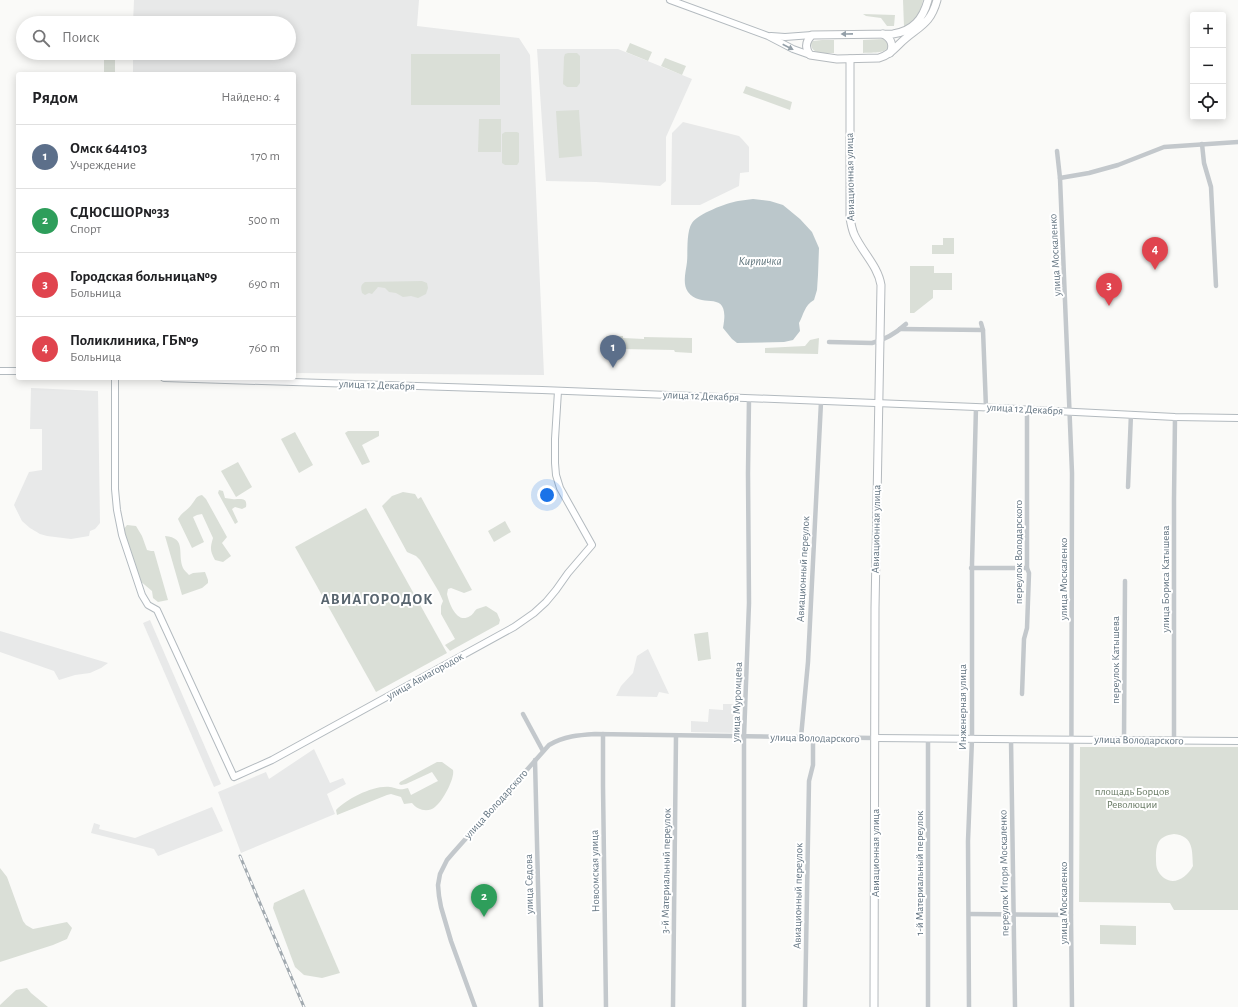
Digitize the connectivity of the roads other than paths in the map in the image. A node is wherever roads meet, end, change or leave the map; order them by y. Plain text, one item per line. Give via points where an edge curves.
1 (670, 0) edge
2 (928, 0) edge
3 (937, 0) edge
4 (883, 34) junction
5 (812, 35) junction
6 (768, 36) junction
7 (889, 54) junction
8 (810, 56) junction
9 (850, 58) junction
10 (1238, 142) edge
11 (1202, 144) junction
12 (1057, 151) dead end
13 (1060, 178) junction
14 (1216, 286) dead end
15 (981, 322) dead end
16 (906, 324) dead end
17 (900, 329) junction
18 (983, 330) junction
19 (880, 341) junction
20 (829, 342) dead end
21 (0, 371) edge
22 (16, 371) edge
23 (115, 380) edge
24 (225, 380) edge
25 (558, 391) junction
26 (749, 398) junction
27 (821, 402) junction
28 (878, 404) junction
29 (976, 407) junction
30 (986, 408) junction
31 (1027, 410) junction
32 (1070, 412) junction
33 (1131, 414) junction
34 (1175, 417) junction
35 (1238, 418) edge
36 (1128, 487) dead end
37 (972, 568) junction
38 (1027, 568) junction
39 (1125, 581) dead end
40 (1022, 694) dead end
41 (524, 714) dead end
42 (604, 734) junction
43 (676, 736) junction
44 (744, 737) junction
45 (800, 737) junction
46 (813, 738) junction
47 (875, 738) junction
48 (928, 739) junction
49 (972, 739) junction
50 (1011, 739) junction
51 (1072, 739) junction
52 (1124, 740) junction
53 (1174, 740) junction
54 (1238, 741) edge
55 (543, 751) junction
56 (535, 760) junction
57 (969, 914) junction
58 (1014, 915) junction
59 (1071, 915) junction
60 (474, 1007) edge
61 (541, 1007) edge
62 (606, 1007) edge
63 (673, 1007) edge
64 (744, 1007) edge
65 (805, 1007) edge
66 (874, 1007) edge
67 (928, 1007) edge
68 (969, 1007) edge
69 (1015, 1007) edge
70 (1072, 1007) edge

1 - 6 street
2 - 4 main road via 921,17 910,28
3 - 7 main road via 932,14 922,27
4 -> 5 main road
4 - 7 main road via 892,42
5 - 6 street
5 - 8 main road via 806,45
6 -> 8 street
7 - 9 main road via 879,58
8 - 9 main road
9 - 19 main road, Авиационная улица via 850,218 854,234 880,277
10 - 11 street
11 - 13 street via 1164,147 1118,165
11 - 14 street via 1211,187
12 - 13 street, улица Москаленко
13 - 32 street, улица Москаленко
15 - 18 street
16 - 17 street
17 - 18 street
17 - 19 street
18 - 30 street
19 - 20 street
19 - 28 main road, Авиационная улица
21 - 22 street
23 - 25 street, улица Авиагородок via 115,489 122,535 142,595 148,605 157,610 234,777 272,760 514,626 546,602 592,545 560,488 556,475
24 - 25 street, улица 12 Декабря
25 - 26 street, улица 12 Декабря
26 - 27 street, улица 12 Декабря
26 - 44 street, улица Муромцева via 749,603
27 - 28 street, улица 12 Декабря
27 - 45 street, Авиационный переулок via 808,662
28 - 29 street, улица 12 Декабря
28 - 47 main road, Авиационная улица
29 - 30 street, улица 12 Декабря
29 - 37 street, Инженерная улица
30 - 31 street, улица 12 Декабря
31 - 32 street, улица 12 Декабря
31 - 38 street, переулок Володарского
32 - 33 street, улица 12 Декабря
32 - 51 street, улица Москаленко
33 - 34 street, улица 12 Декабря
33 - 36 street
34 - 35 street, улица 12 Декабря
34 - 53 street, улица Бориса Катышева
37 - 38 street
37 - 49 street, Инженерная улица
38 - 40 street, переулок Володарского via 1027,628 1024,639
39 - 52 street, переулок Катышева
41 - 55 street
42 - 43 street, улица Володарского
42 - 55 street, улица Володарского via 565,737
42 - 62 street, Новоомская улица
43 - 44 street, улица Володарского
43 - 63 street, 3-й Материальный переулок
44 - 45 street, улица Володарского
44 - 64 street, улица Муромцева
45 - 46 street, улица Володарского
46 - 47 street, улица Володарского
46 - 65 street, Авиационный переулок via 813,764 809,781
47 - 48 street, улица Володарского
47 - 66 main road, Авиационная улица
48 - 49 street, улица Володарского
48 - 67 street, 1-й Материальный переулок
49 - 50 street, улица Володарского
49 - 57 street, Инженерная улица via 968,841
50 - 51 street, улица Володарского
50 - 58 street, переулок Игоря Москаленко
51 - 52 street, улица Володарского
51 - 59 street, улица Москаленко
52 - 53 street, улица Володарского
53 - 54 street, улица Володарского
55 - 56 street, улица Володарского
56 - 60 street, улица Володарского via 447,860 440,874 438,885 441,907
56 - 61 street, улица Седова
57 - 58 street
57 - 68 street, Инженерная улица
58 - 59 street
58 - 69 street, переулок Игоря Москаленко
59 - 70 street, улица Москаленко

